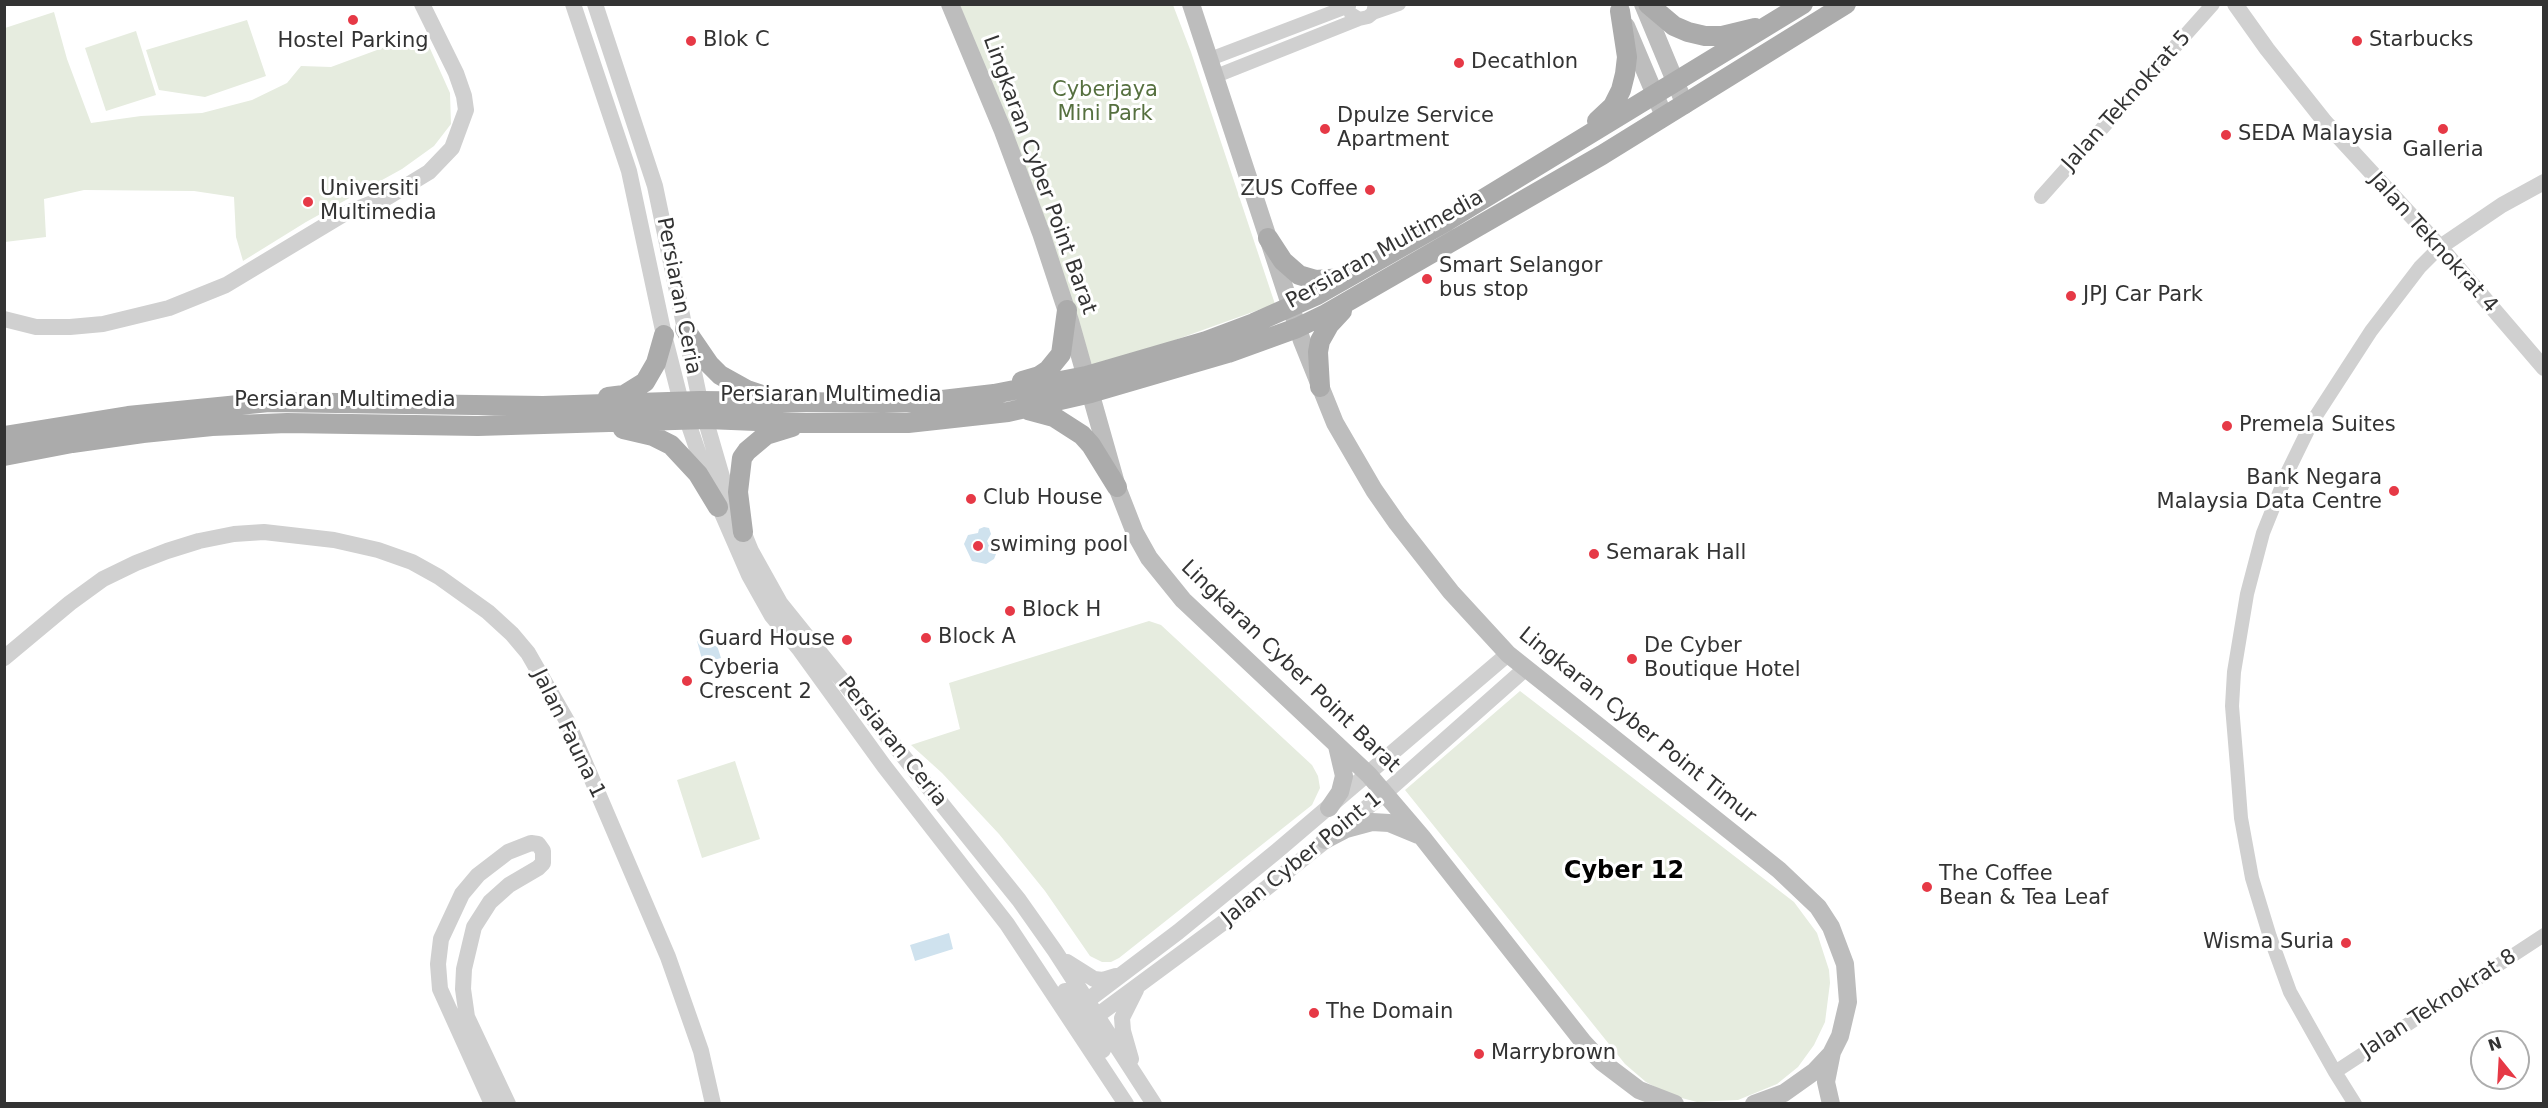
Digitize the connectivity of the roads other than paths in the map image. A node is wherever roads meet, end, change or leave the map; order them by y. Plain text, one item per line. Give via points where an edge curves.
1 (422, 4) edge
2 (573, 4) edge
3 (595, 4) edge
4 (950, 4) edge
5 (1191, 4) edge
6 (1399, 4) edge
7 (1645, 4) edge
8 (1803, 4) edge
9 (1846, 4) edge
10 (2213, 4) edge
11 (2235, 4) edge
12 (1349, 5) edge
13 (1619, 8) edge
14 (1374, 9) edge
15 (1359, 19) junction
16 (1774, 22) junction
17 (1209, 58) junction
18 (1216, 76) junction
19 (1677, 82) junction
20 (1654, 94) junction
21 (1685, 105) junction
22 (1664, 116) junction
23 (1563, 150) junction
24 (2544, 182) edge
25 (2041, 197) dead end
26 (1268, 238) junction
27 (2440, 247) junction
28 (1355, 275) junction
29 (1358, 297) junction
30 (1290, 309) junction
31 (1067, 310) junction
32 (4, 319) edge
33 (1297, 328) junction
34 (685, 329) junction
35 (664, 335) junction
36 (2544, 368) edge
37 (1089, 385) junction
38 (1320, 387) junction
39 (808, 403) junction
40 (883, 403) junction
41 (543, 405) junction
42 (1023, 409) junction
43 (694, 411) junction
44 (564, 423) junction
45 (806, 423) junction
46 (4, 436) edge
47 (4, 456) edge
48 (1117, 487) junction
49 (718, 507) junction
50 (743, 532) junction
51 (1508, 654) junction
52 (4, 658) edge
53 (1525, 669) junction
54 (1336, 744) junction
55 (1369, 775) junction
56 (1385, 793) junction
57 (1329, 808) junction
58 (1422, 837) junction
59 (1325, 840) junction
60 (2544, 935) edge
61 (1021, 944) junction
62 (467, 950) junction
63 (1055, 951) junction
64 (438, 964) junction
65 (1119, 975) junction
66 (1139, 983) junction
67 (1091, 1011) junction
68 (1832, 1052) junction
69 (1134, 1072) junction
70 (2335, 1072) junction
71 (1124, 1100) edge
72 (492, 1104) edge
73 (508, 1104) edge
74 (713, 1104) edge
75 (1154, 1104) edge
76 (1675, 1104) edge
77 (1754, 1104) edge
78 (1831, 1104) edge
79 (2355, 1104) edge

1 - 32 street via 456,73 466,110 452,148 429,172 388,196 344,214 226,285 169,308 103,324 70,327 36,327
2 - 35 street, Persiaran Ceria via 629,171
3 - 34 street, Persiaran Ceria via 655,186
4 - 31 main road, Lingkaran Cyber Point Barat via 1003,131
5 - 17 main road, Lingkaran Cyber Point Timur
6 - 14 street
7 - 16 main road via 1674,26 1705,36 1737,33
7 - 19 main road
8 - 16 main road, Persiaran Multimedia
9 - 21 main road, Persiaran Multimedia
10 - 25 street, Jalan Teknokrat 5
11 - 27 street, Jalan Teknokrat 4 via 2325,122
12 - 15 street
12 - 17 street
13 - 20 main road
13 - 23 main road via 1627,57 1621,90 1612,106
14 - 15 street via 1368,17
15 - 18 street
16 - 19 main road, Persiaran Multimedia
17 - 18 main road, Lingkaran Cyber Point Timur
18 - 26 main road, Lingkaran Cyber Point Timur
19 - 20 main road, Persiaran Multimedia
19 - 21 main road
20 - 22 main road
20 - 23 main road, Persiaran Multimedia
21 - 22 main road, Persiaran Multimedia
22 - 29 main road, Persiaran Multimedia
23 - 28 main road, Persiaran Multimedia
24 - 27 street
26 - 28 main road via 1282,261 1299,275 1316,280
26 - 30 main road, Lingkaran Cyber Point Timur
27 - 36 street, Jalan Teknokrat 4
27 - 70 street via 2371,331 2303,440 2263,533 2247,594 2234,672 2232,706 2241,818 2252,878 2290,992
28 - 30 main road, Persiaran Multimedia
29 - 33 main road, Persiaran Multimedia
29 - 38 main road via 1335,317 1320,342
30 - 33 main road, Lingkaran Cyber Point Timur
30 - 37 main road, Persiaran Multimedia
31 - 37 main road, Lingkaran Cyber Point Barat
31 - 40 main road via 1061,354 1039,375 984,389
33 - 37 main road, Persiaran Multimedia via 1196,364
33 - 38 main road, Lingkaran Cyber Point Timur
34 - 39 main road via 709,364 734,384 776,399
34 - 43 street, Persiaran Ceria
35 - 41 main road via 649,377 635,389 624,395
35 - 43 street, Persiaran Ceria
37 - 40 main road, Persiaran Multimedia
37 - 42 main road, Persiaran Multimedia
37 - 48 main road, Lingkaran Cyber Point Barat
38 - 51 main road, Lingkaran Cyber Point Timur via 1335,423 1397,523 1451,592
39 - 40 main road, Persiaran Multimedia
39 - 43 main road, Persiaran Multimedia
41 - 43 main road, Persiaran Multimedia
41 - 46 main road, Persiaran Multimedia via 269,402 128,416
42 - 45 main road, Persiaran Multimedia via 908,423
42 - 48 main road via 1054,417 1082,435
43 - 44 main road, Persiaran Multimedia
43 - 45 main road, Persiaran Multimedia
43 - 49 street, Persiaran Ceria
43 - 50 street, Persiaran Ceria
44 - 47 main road, Persiaran Multimedia via 212,426 107,438
44 - 49 main road via 620,428 653,436 677,451 705,484
45 - 50 main road via 766,435 742,458 738,492
48 - 54 main road, Lingkaran Cyber Point Barat via 1149,558 1183,600
49 - 61 street, Persiaran Ceria via 772,616
50 - 63 street, Persiaran Ceria via 780,603 979,849
51 - 53 main road, Lingkaran Cyber Point Timur
51 - 55 street, Jalan Cyber Point 1
52 - 74 street, Jalan Fauna 1 via 103,579 167,551 234,534 264,532 334,540 378,550 439,577 512,634 558,703 668,957 701,1052
53 - 56 street, Jalan Cyber Point 1
53 - 68 main road, Lingkaran Cyber Point Timur via 1740,837 1818,907 1831,927 1845,964 1848,1002
54 - 55 main road, Lingkaran Cyber Point Barat
54 - 57 main road via 1344,776 1340,792
55 - 56 main road, Lingkaran Cyber Point Barat
55 - 57 street, Jalan Cyber Point 1
56 - 58 main road, Lingkaran Cyber Point Barat
56 - 59 street, Jalan Cyber Point 1
57 - 65 street, Jalan Cyber Point 1 via 1178,932
58 - 59 main road via 1389,823 1372,822
58 - 76 main road, Lingkaran Cyber Point Barat via 1602,1062 1639,1090
59 - 66 street, Jalan Cyber Point 1 via 1224,922
60 - 70 street, Jalan Teknokrat 8
61 - 67 street via 1037,950 1069,998
61 - 71 street, Persiaran Ceria
62 - 64 street via 460,970 453,975
62 - 64 street via 474,927 490,902 520,876 543,863 543,850 538,844 508,852 478,875 462,894 441,939
62 - 73 street via 463,989 467,1017
63 - 65 street via 1094,980
63 - 67 street, Persiaran Ceria
64 - 72 street via 440,989
65 - 67 street, Jalan Cyber Point 1
66 - 67 street, Jalan Cyber Point 1
66 - 69 street via 1122,1018
67 - 69 street, Persiaran Ceria
67 - 71 street via 1119,1076
68 - 77 main road via 1798,1084
68 - 78 main road via 1826,1082
69 - 75 street, Persiaran Ceria
70 - 79 street

